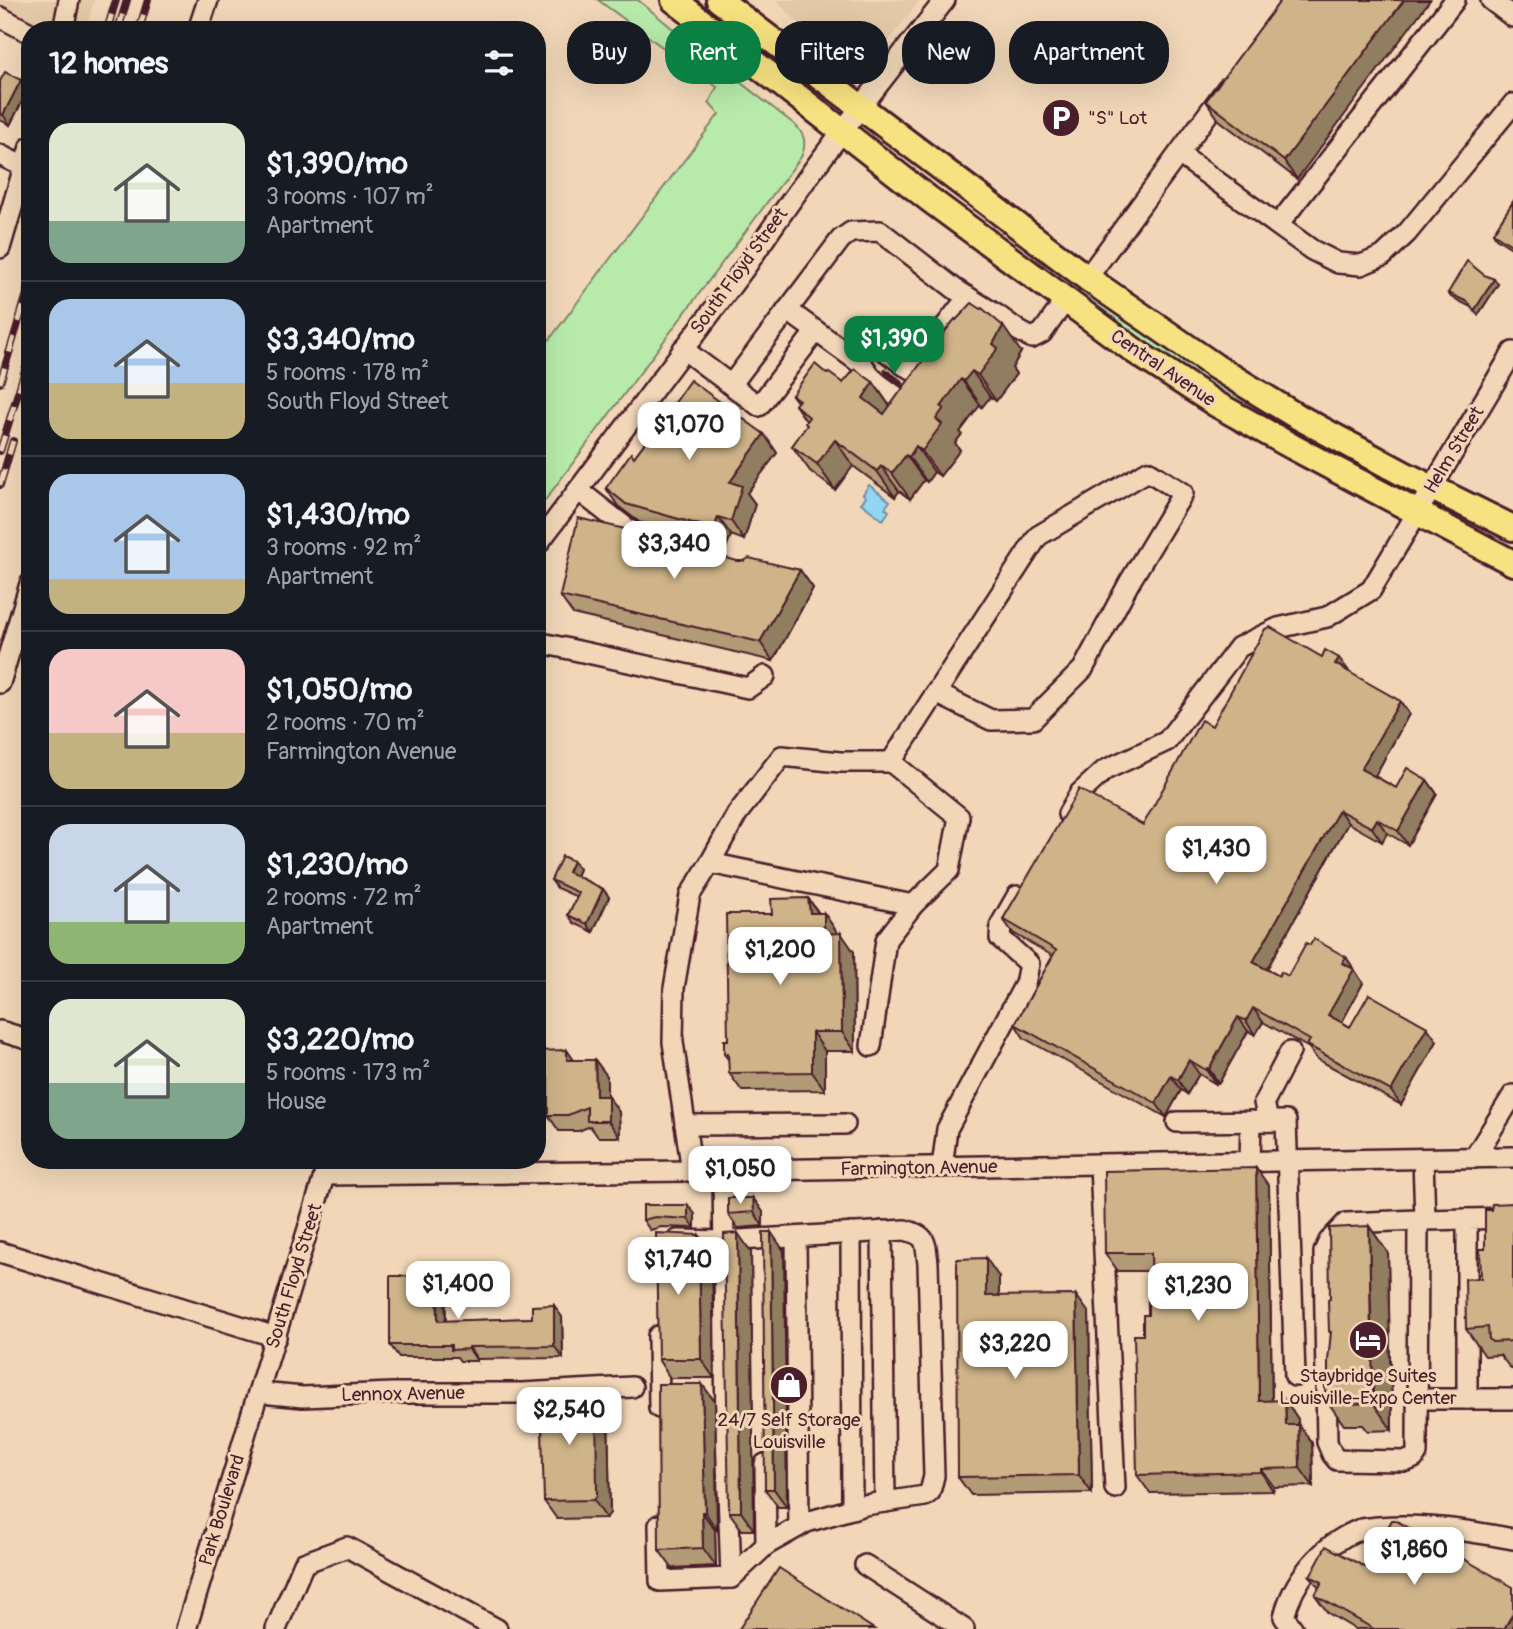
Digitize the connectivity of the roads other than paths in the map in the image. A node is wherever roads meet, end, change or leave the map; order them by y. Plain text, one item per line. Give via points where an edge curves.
1 (69, 0) edge
2 (208, 0) edge
3 (674, 0) edge
4 (719, 0) edge
5 (945, 0) edge
6 (1455, 0) edge
7 (1491, 0) edge
8 (0, 17) edge
9 (1513, 17) edge
10 (65, 21) edge
11 (201, 21) edge
12 (21, 28) edge
13 (1235, 78) edge
14 (1513, 104) edge
15 (860, 107) junction
16 (841, 131) junction
17 (1179, 154) junction
18 (0, 155) edge
19 (21, 166) edge
20 (21, 177) edge
21 (1278, 225) junction
22 (0, 248) edge
23 (1087, 278) junction
24 (968, 297) junction
25 (1065, 301) junction
26 (788, 310) junction
27 (816, 331) junction
28 (683, 349) junction
29 (1513, 352) edge
30 (857, 361) junction
31 (920, 373) junction
32 (731, 385) junction
33 (1431, 488) junction
34 (578, 490) junction
35 (1417, 514) junction
36 (1513, 528) edge
37 (546, 533) edge
38 (673, 545) edge
39 (1513, 563) edge
40 (21, 640) edge
41 (546, 644) edge
42 (765, 676) dead end
43 (0, 683) edge
44 (936, 693) junction
45 (891, 762) junction
46 (1058, 829) edge
47 (710, 863) junction
48 (1030, 876) edge
49 (913, 905) junction
50 (0, 1031) edge
51 (21, 1037) edge
52 (871, 1046) dead end
53 (1290, 1052) dead end
54 (1513, 1095) edge
55 (1259, 1121) junction
56 (1178, 1122) dead end
57 (845, 1124) dead end
58 (685, 1125) junction
59 (1513, 1157) edge
60 (1474, 1158) junction
61 (1423, 1159) junction
62 (1287, 1162) junction
63 (1250, 1163) junction
64 (1100, 1165) junction
65 (942, 1167) junction
66 (326, 1169) edge
67 (448, 1169) edge
68 (692, 1171) junction
69 (723, 1171) junction
70 (1513, 1218) edge
71 (1467, 1219) junction
72 (1421, 1220) junction
73 (882, 1231) junction
74 (851, 1233) junction
75 (796, 1237) junction
76 (724, 1241) junction
77 (657, 1244) edge
78 (0, 1252) edge
79 (658, 1324) edge
80 (276, 1336) junction
81 (1295, 1376) dead end
82 (632, 1387) dead end
83 (259, 1391) junction
84 (1418, 1399) junction
85 (1468, 1399) junction
86 (1513, 1399) edge
87 (659, 1431) edge
88 (765, 1447) edge
89 (1115, 1488) dead end
90 (885, 1502) junction
91 (852, 1508) junction
92 (659, 1513) edge
93 (799, 1526) junction
94 (1513, 1539) edge
95 (766, 1545) junction
96 (866, 1565) dead end
97 (731, 1578) junction
98 (186, 1629) edge
99 (276, 1629) edge
100 (497, 1629) edge
101 (964, 1629) edge
102 (1293, 1629) edge

1 - 10 street
2 - 11 street
3 - 16 main road, Central Avenue
4 - 15 main road, Central Avenue
5 - 15 street, South Floyd Street
6 - 21 street
7 - 9 street
8 - 12 street
13 - 17 street
14 - 21 street via 1383,256 1361,265 1338,263
15 - 16 street, South Floyd Street
15 - 23 main road, Central Avenue
16 - 25 main road, Central Avenue
16 - 28 street, South Floyd Street
17 - 21 street
17 - 23 street
18 - 19 street
20 - 22 street
23 - 33 main road, Central Avenue via 1216,367
24 - 25 street via 1032,338 1042,333
24 - 26 street via 880,231 852,232 841,239
24 - 31 street via 923,358
25 - 35 main road, Central Avenue via 1216,404
26 - 27 street
26 - 32 street
27 - 30 street
27 - 32 street via 759,406
28 - 32 street
28 - 34 street, South Floyd Street
29 - 33 street, Helm Street
30 - 31 street via 872,341
30 - 31 street via 879,384 907,402 918,389
33 - 35 street, Helm Street
33 - 36 main road, Central Avenue
34 - 37 street, South Floyd Street
34 - 38 street via 633,533
35 - 39 main road, Central Avenue
35 - 46 street, Helm Street via 1371,590 1327,617 1279,628 1239,647 1167,741 1105,770 1080,793
40 - 43 street
41 - 42 street via 748,688
44 - 44 street via 1038,536 1148,471 1183,493 1083,670 1033,719 991,720
44 - 45 street
45 - 47 street via 782,756 737,814
45 - 49 street via 959,817 949,870
47 - 49 street
47 - 58 street via 690,895 674,988 673,1042
48 - 65 street via 1000,924 1000,938 1029,964 1025,984 947,1129
49 - 52 street via 886,940
50 - 51 street
53 - 55 street
54 - 60 street
55 - 56 street
55 - 62 street via 1286,1121
55 - 63 street
57 - 58 street
58 - 68 street
59 - 60 street, Farmington Avenue
60 - 61 street, Farmington Avenue
61 - 62 street, Farmington Avenue
61 - 72 street
62 - 63 street, Farmington Avenue
62 - 81 street
63 - 64 street, Farmington Avenue
64 - 65 street, Farmington Avenue
64 - 89 street
65 - 69 street, Farmington Avenue
66 - 80 street, South Floyd Street
67 - 68 street, Farmington Avenue
68 - 69 street, Farmington Avenue
69 - 76 street
70 - 71 street
71 - 72 street
71 - 85 street
72 - 84 street
72 - 84 street via 1346,1223 1324,1252 1327,1442 1332,1454 1337,1460 1414,1458
73 - 74 street
73 - 90 street
73 - 90 street via 919,1233 925,1241 934,1476 925,1496
74 - 75 street
74 - 91 street
75 - 76 street via 763,1246
75 - 93 street
76 - 77 street via 661,1239
76 - 97 street via 719,1390
78 - 80 street
79 - 87 street via 665,1390
80 - 83 street, South Floyd Street
82 - 83 street, Lennox Avenue via 303,1397
83 - 98 street, Park Boulevard
84 - 85 street
85 - 86 street
88 - 95 street
90 - 91 street
91 - 93 street
92 - 97 street via 660,1581
93 - 95 street
94 - 102 street via 1397,1525 1360,1529 1330,1545 1306,1571 1284,1618
95 - 97 street
96 - 101 street
99 - 100 street via 304,1563 347,1547

